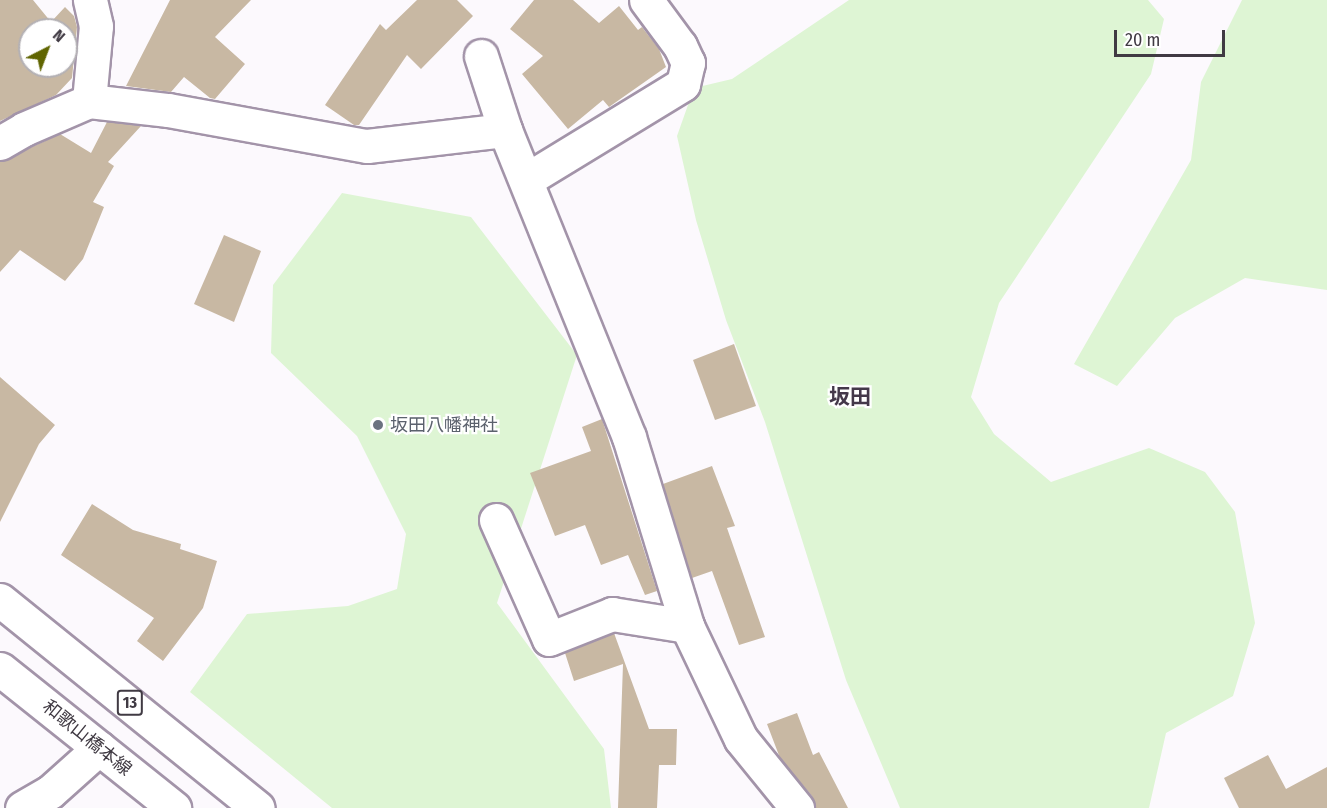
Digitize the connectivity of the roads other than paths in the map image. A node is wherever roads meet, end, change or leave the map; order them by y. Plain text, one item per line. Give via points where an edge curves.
1 (90, 0) edge
2 (646, 0) edge
3 (482, 56) dead end
4 (89, 101) junction
5 (506, 130) junction
6 (0, 143) edge
7 (526, 180) junction
8 (495, 520) dead end
9 (0, 600) edge
10 (687, 626) junction
11 (0, 669) edge
12 (99, 748) junction
13 (22, 808) edge
14 (174, 808) edge
15 (258, 808) edge
16 (796, 808) edge

1 - 4 street via 96,26
2 - 7 street via 688,63 683,84
3 - 5 street
4 - 5 street via 168,110 367,146
4 - 6 street
5 - 7 street
7 - 10 street via 629,437
8 - 10 street via 549,639 612,614
9 - 15 street, 13
10 - 16 street via 741,739
11 - 12 street, 和歌山橋本線
12 - 13 street via 50,792
12 - 14 street, 和歌山橋本線

